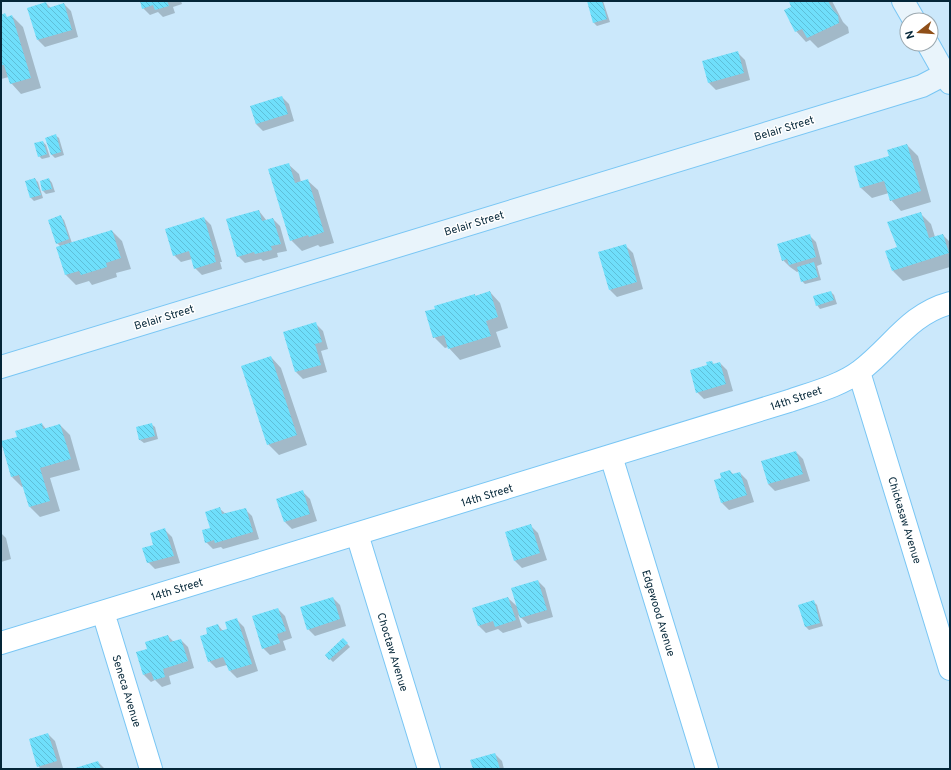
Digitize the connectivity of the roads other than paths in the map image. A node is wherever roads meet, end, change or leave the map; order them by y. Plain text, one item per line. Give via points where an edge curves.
1 (903, 1) edge
2 (909, 12) edge
3 (933, 52) edge
4 (948, 78) edge
5 (950, 303) edge
6 (1, 367) edge
7 (859, 372) junction
8 (611, 456) junction
9 (357, 534) junction
10 (103, 612) junction
11 (1, 643) edge
12 (950, 669) edge
13 (151, 769) edge
14 (429, 769) edge
15 (707, 769) edge

1 - 2 street
3 - 4 street
4 - 6 street, Belair Street
5 - 7 street, 14th Street via 916,318
7 - 8 street, 14th Street via 836,384 789,401
7 - 12 street, Chickasaw Avenue
8 - 9 street, 14th Street
8 - 15 street, Edgewood Avenue
9 - 10 street, 14th Street
9 - 14 street, Choctaw Avenue
10 - 11 street, 14th Street
10 - 13 street, Seneca Avenue

